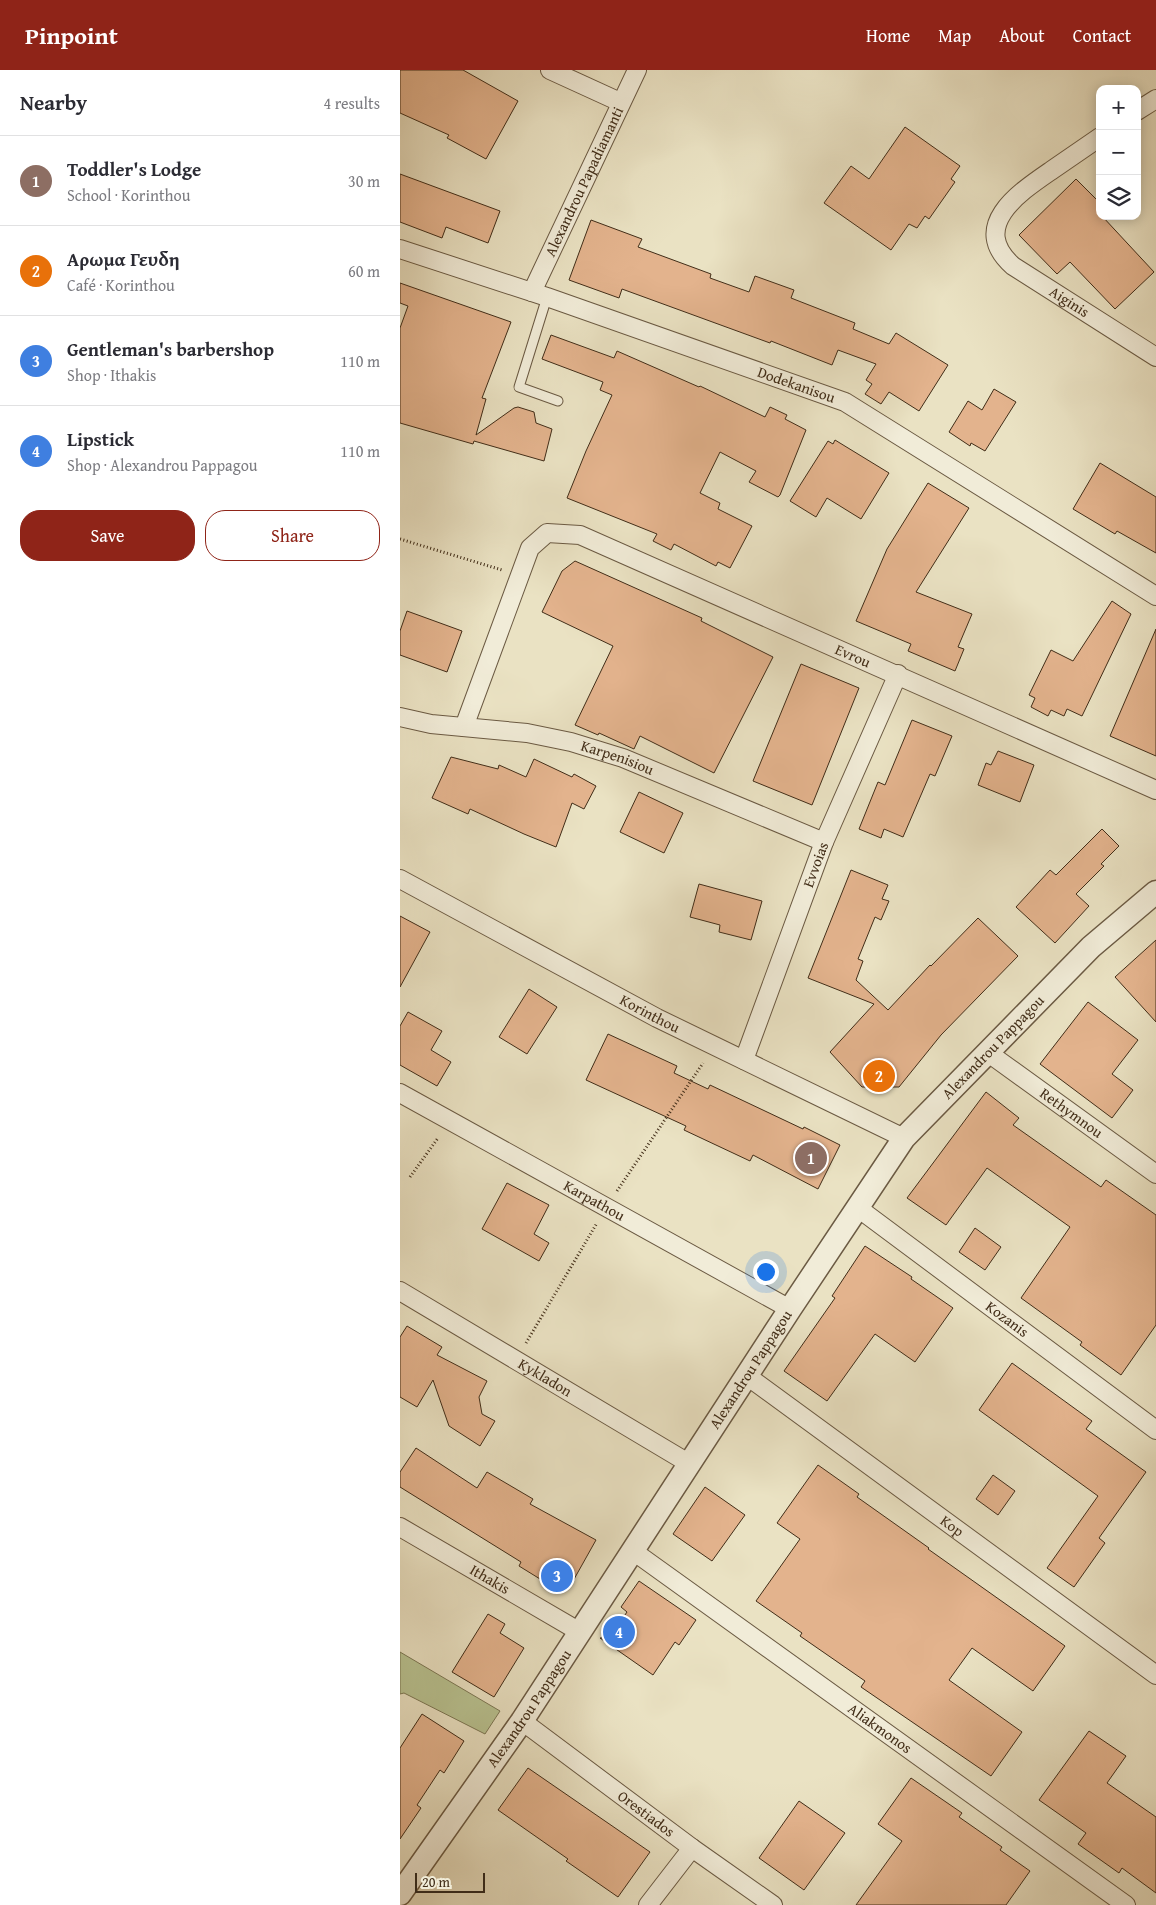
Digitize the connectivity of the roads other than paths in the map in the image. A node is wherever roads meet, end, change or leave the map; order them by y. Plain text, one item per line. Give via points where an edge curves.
1 (550, 70) edge
2 (637, 70) edge
3 (1156, 98) edge
4 (620, 102) junction
5 (1141, 108) edge
6 (1096, 140) edge
7 (400, 249) edge
8 (540, 295) junction
9 (1156, 357) edge
10 (558, 402) dead end
11 (1156, 596) edge
12 (898, 674) junction
13 (400, 717) edge
14 (464, 726) junction
15 (1156, 790) edge
16 (824, 842) junction
17 (400, 879) edge
18 (1156, 892) edge
19 (987, 1052) junction
20 (744, 1060) junction
21 (400, 1093) edge
22 (904, 1138) junction
23 (1156, 1174) edge
24 (858, 1208) junction
25 (400, 1291) edge
26 (790, 1309) junction
27 (747, 1376) junction
28 (1156, 1430) edge
29 (690, 1464) junction
30 (400, 1527) edge
31 (633, 1551) junction
32 (580, 1632) junction
33 (1156, 1675) edge
34 (522, 1721) junction
35 (692, 1848) junction
36 (401, 1891) edge
37 (648, 1905) edge
38 (772, 1905) edge
39 (1126, 1905) edge

1 - 4 street
2 - 4 street, Alexandrou Papadiamanti
3 - 5 street
4 - 8 street, Alexandrou Papadiamanti
6 - 9 street, Aiginis via 1019,192 1001,215 997,246 1003,258 1013,266
7 - 8 street, Dodekanisou
8 - 10 lane via 519,387
8 - 11 street, Dodekanisou via 845,402
12 - 14 street, Evrou via 580,535 547,533 530,548
12 - 15 street, Evrou
12 - 16 street, Evvoias
13 - 14 street, Karpenisiou via 431,724
14 - 16 street, Karpenisiou via 572,742 623,758
16 - 20 street, Evvoias
17 - 20 street, Korinthou via 657,1018
18 - 19 street, Alexandrou Pappagou via 1091,947
19 - 22 street, Alexandrou Pappagou
19 - 23 street, Rethymnou
20 - 22 street, Korinthou
21 - 26 street, Karpathou
22 - 24 street, Alexandrou Pappagou
24 - 26 street, Alexandrou Pappagou
24 - 28 street, Kozanis
25 - 29 street, Kykladon
26 - 27 street, Alexandrou Pappagou
27 - 29 street, Alexandrou Pappagou
27 - 33 street, Kop
29 - 31 street, Alexandrou Pappagou
30 - 32 street, Ithakis
31 - 32 street, Alexandrou Pappagou
31 - 39 street, Aliakmonos
32 - 34 street, Alexandrou Pappagou
34 - 35 street, Orestiados
34 - 36 street, Alexandrou Pappagou
35 - 37 street
35 - 38 street, Orestiados

